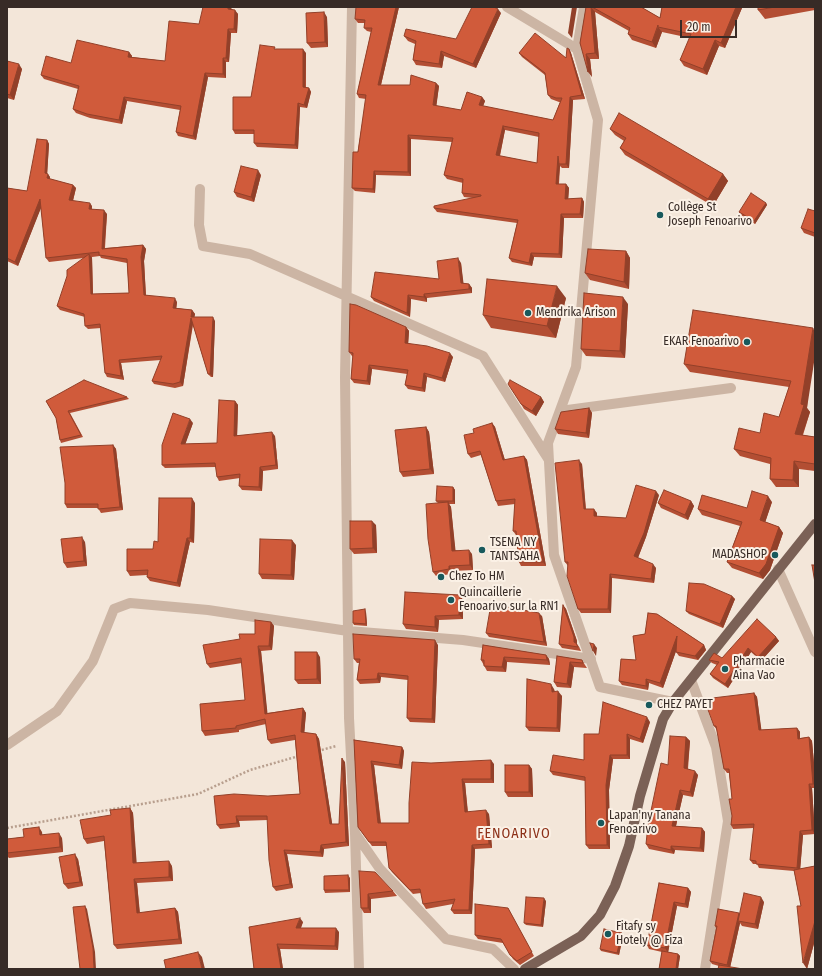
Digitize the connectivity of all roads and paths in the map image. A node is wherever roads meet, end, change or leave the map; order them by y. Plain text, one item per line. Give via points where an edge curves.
1 (352, 7) edge
2 (507, 7) edge
3 (584, 7) edge
4 (577, 50) junction
5 (200, 189) dead end
6 (346, 297) junction
7 (731, 388) edge
8 (560, 411) junction
9 (550, 462) junction
10 (815, 524) edge
11 (778, 569) junction
12 (348, 631) junction
13 (815, 652) edge
14 (591, 660) junction
15 (691, 680) junction
16 (673, 702) junction
17 (350, 742) junction
18 (7, 745) edge
19 (312, 753) edge
20 (304, 755) edge
21 (7, 828) edge
22 (355, 833) junction
23 (359, 969) edge
24 (514, 969) edge
25 (525, 969) edge
26 (705, 969) edge

1 - 6 street
2 - 4 street
3 - 4 street
4 - 8 street via 598,120 576,367
5 - 6 street via 199,225 203,246 250,254
6 - 9 street via 483,356
6 - 12 street
7 - 8 street
8 - 9 street via 548,443
9 - 14 street via 554,555
10 - 11 main road
11 - 13 street
11 - 15 main road
12 - 14 street via 463,640
12 - 17 street
12 - 18 street via 208,610 130,603 114,609 93,661 57,711
14 - 16 street via 600,687
15 - 16 main road
15 - 26 street via 716,747 728,821
16 - 25 main road via 663,719 628,846 607,904 581,936
17 - 19 path
17 - 22 street
20 - 21 path via 250,770 198,794
22 - 23 street
22 - 24 street via 380,869 446,939 493,949

